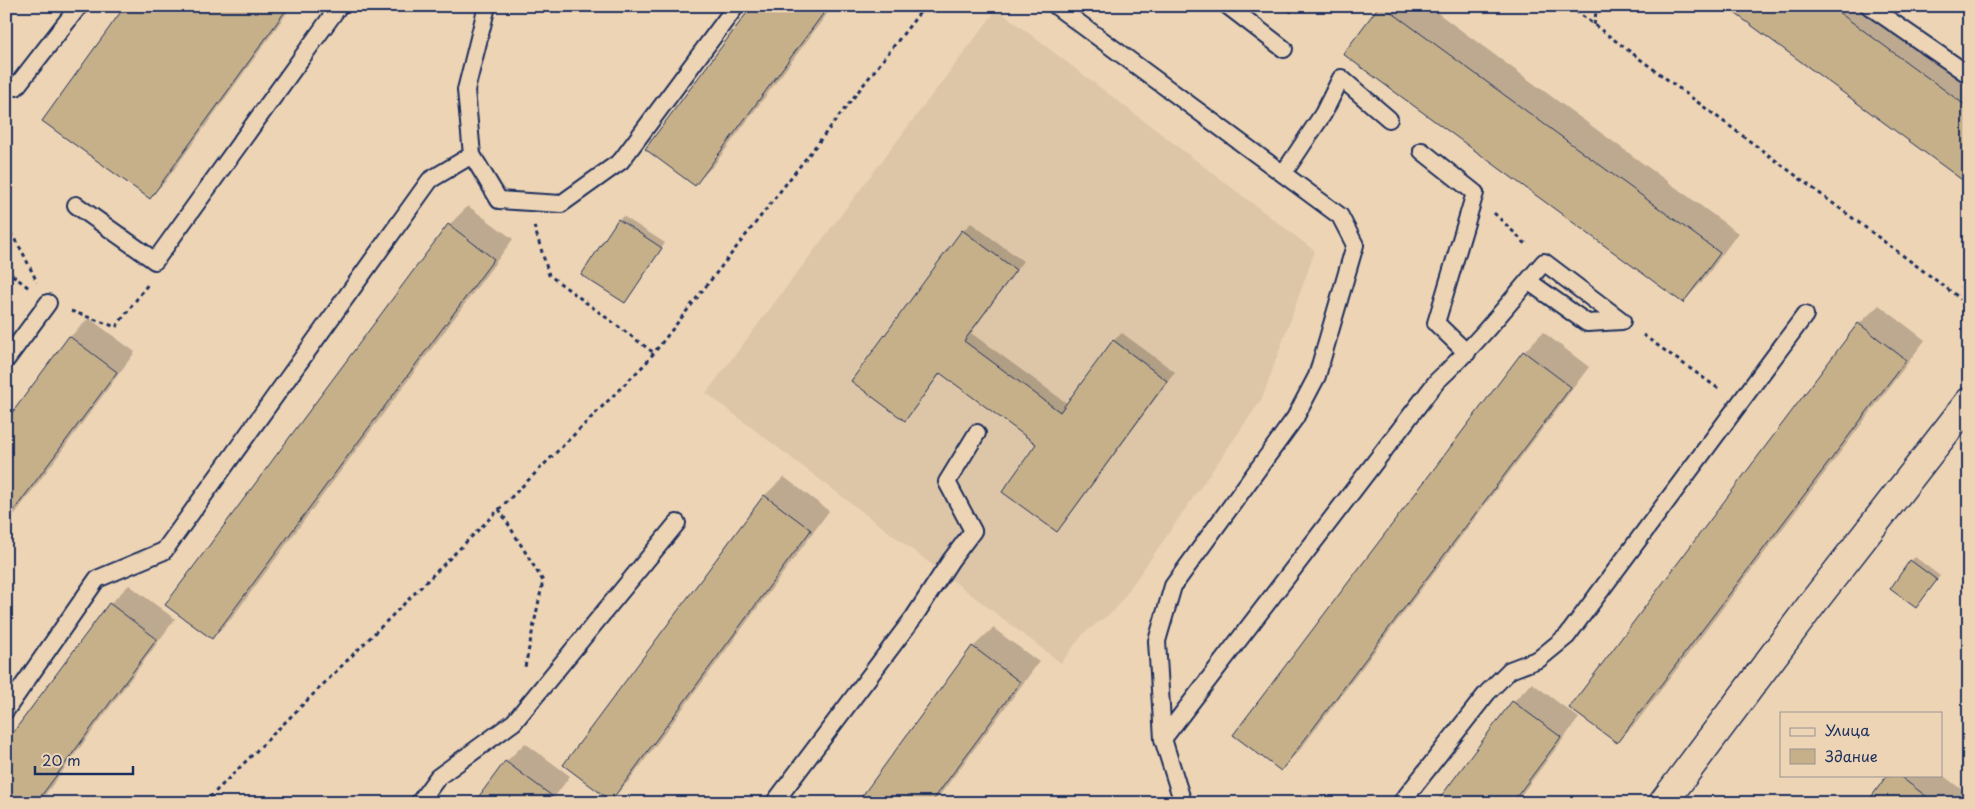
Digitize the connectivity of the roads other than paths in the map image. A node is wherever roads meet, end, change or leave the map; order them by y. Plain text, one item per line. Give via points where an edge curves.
1 (80, 6) edge
2 (339, 6) edge
3 (487, 6) edge
4 (736, 6) edge
5 (1056, 6) edge
6 (1228, 6) edge
7 (1869, 6) edge
8 (1284, 49) dead end
9 (1969, 75) edge
10 (16, 87) dead end
11 (1389, 118) dead end
12 (1422, 151) dead end
13 (472, 155) junction
14 (1283, 174) junction
15 (76, 205) dead end
16 (1528, 281) junction
17 (48, 303) road end
18 (1805, 315) dead end
19 (1467, 353) junction
20 (6, 360) edge
21 (1969, 402) edge
22 (977, 433) dead end
23 (678, 523) dead end
24 (6, 710) edge
25 (1163, 739) junction
26 (418, 803) edge
27 (774, 803) edge
28 (1183, 803) edge
29 (1401, 803) edge
30 (1663, 803) edge

1 - 10 lane
2 - 15 lane via 155,261
3 - 13 lane via 466,90
4 - 13 lane via 621,161 562,204 499,200
5 - 14 lane
6 - 8 lane
7 - 9 lane
11 - 14 lane via 1341,78 1323,114
12 - 19 lane via 1474,192 1436,323
13 - 24 lane via 430,180 164,551 97,579
14 - 25 lane via 1340,216 1356,245 1317,376 1295,418 1173,586 1157,641
16 - 16 lane via 1544,262 1622,320 1587,323
16 - 19 lane
17 - 20 lane
18 - 29 lane via 1567,636 1539,659 1510,670 1487,693
19 - 25 lane via 1437,381
21 - 30 street
22 - 27 lane via 946,482 973,531 950,560 914,617
23 - 26 lane via 514,722 438,777
25 - 28 lane

